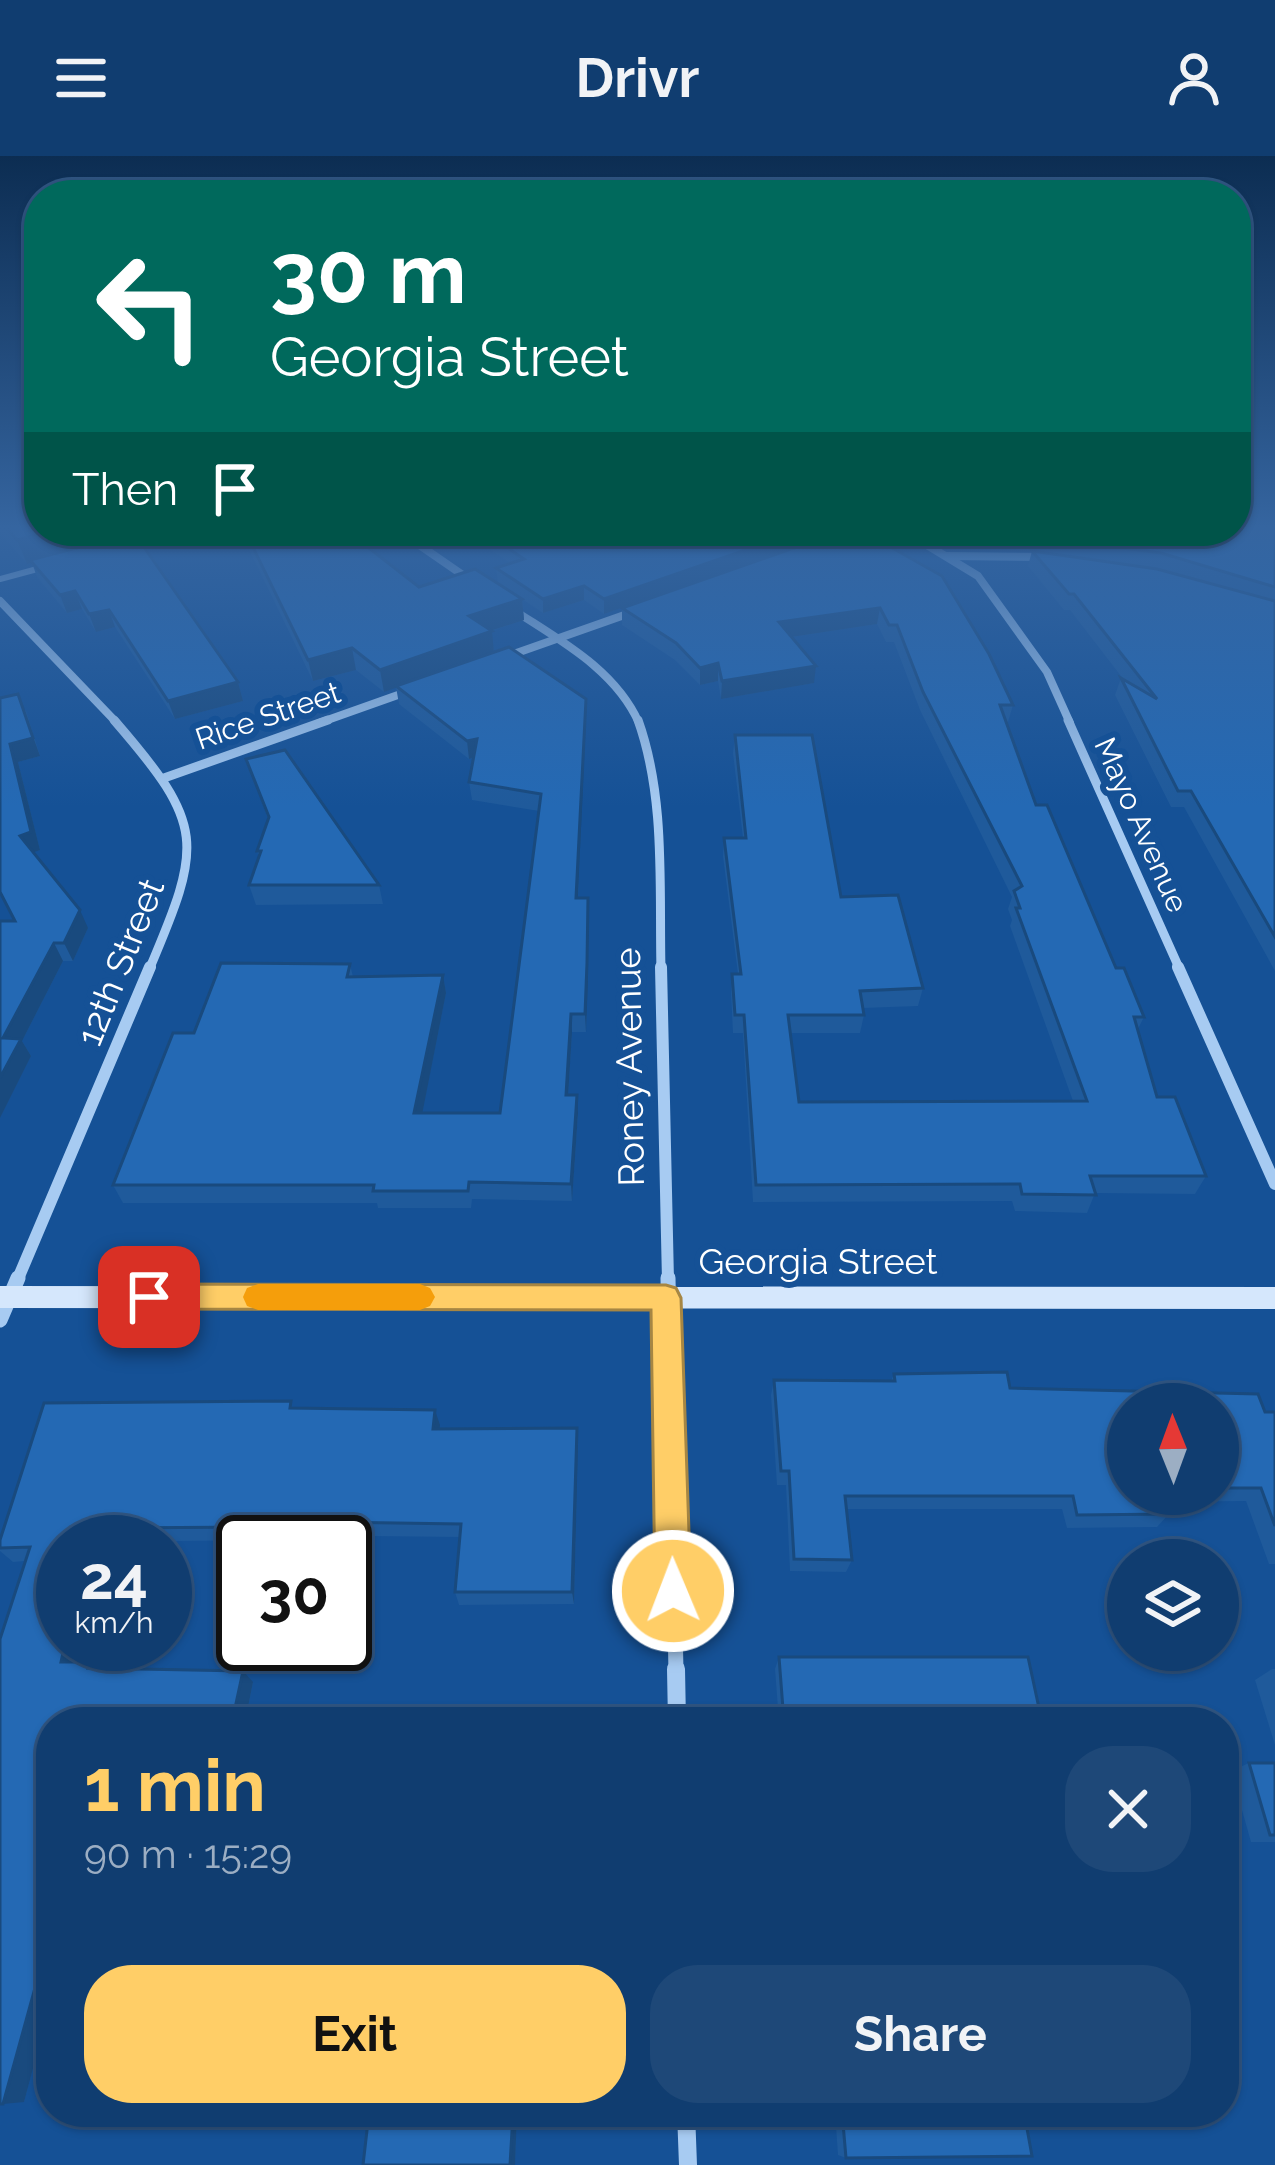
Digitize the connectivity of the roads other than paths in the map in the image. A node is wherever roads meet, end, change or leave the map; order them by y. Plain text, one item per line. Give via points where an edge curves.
1 (17, 620) edge
2 (528, 620) edge
3 (611, 620) edge
4 (1009, 620) edge
5 (556, 639) junction
6 (491, 662) edge
7 (426, 685) edge
8 (164, 778) junction
9 (1275, 1184) edge
10 (666, 1298) junction
11 (1275, 1298) edge
12 (3, 1304) edge
13 (676, 1707) edge
14 (687, 2127) edge
15 (688, 2165) edge

1 - 8 street, 12th Street
2 - 5 street, Roney Avenue
3 - 5 street
4 - 9 street, Mayo Avenue via 1047,672
5 - 6 street
5 - 10 street, Roney Avenue via 597,668 637,716 651,770
7 - 8 street, Rice Street
8 - 12 street, 12th Street via 188,830 190,857
10 - 11 main road, Georgia Street
10 - 12 main road, Georgia Street
10 - 13 street, Roney Avenue
14 - 15 street

